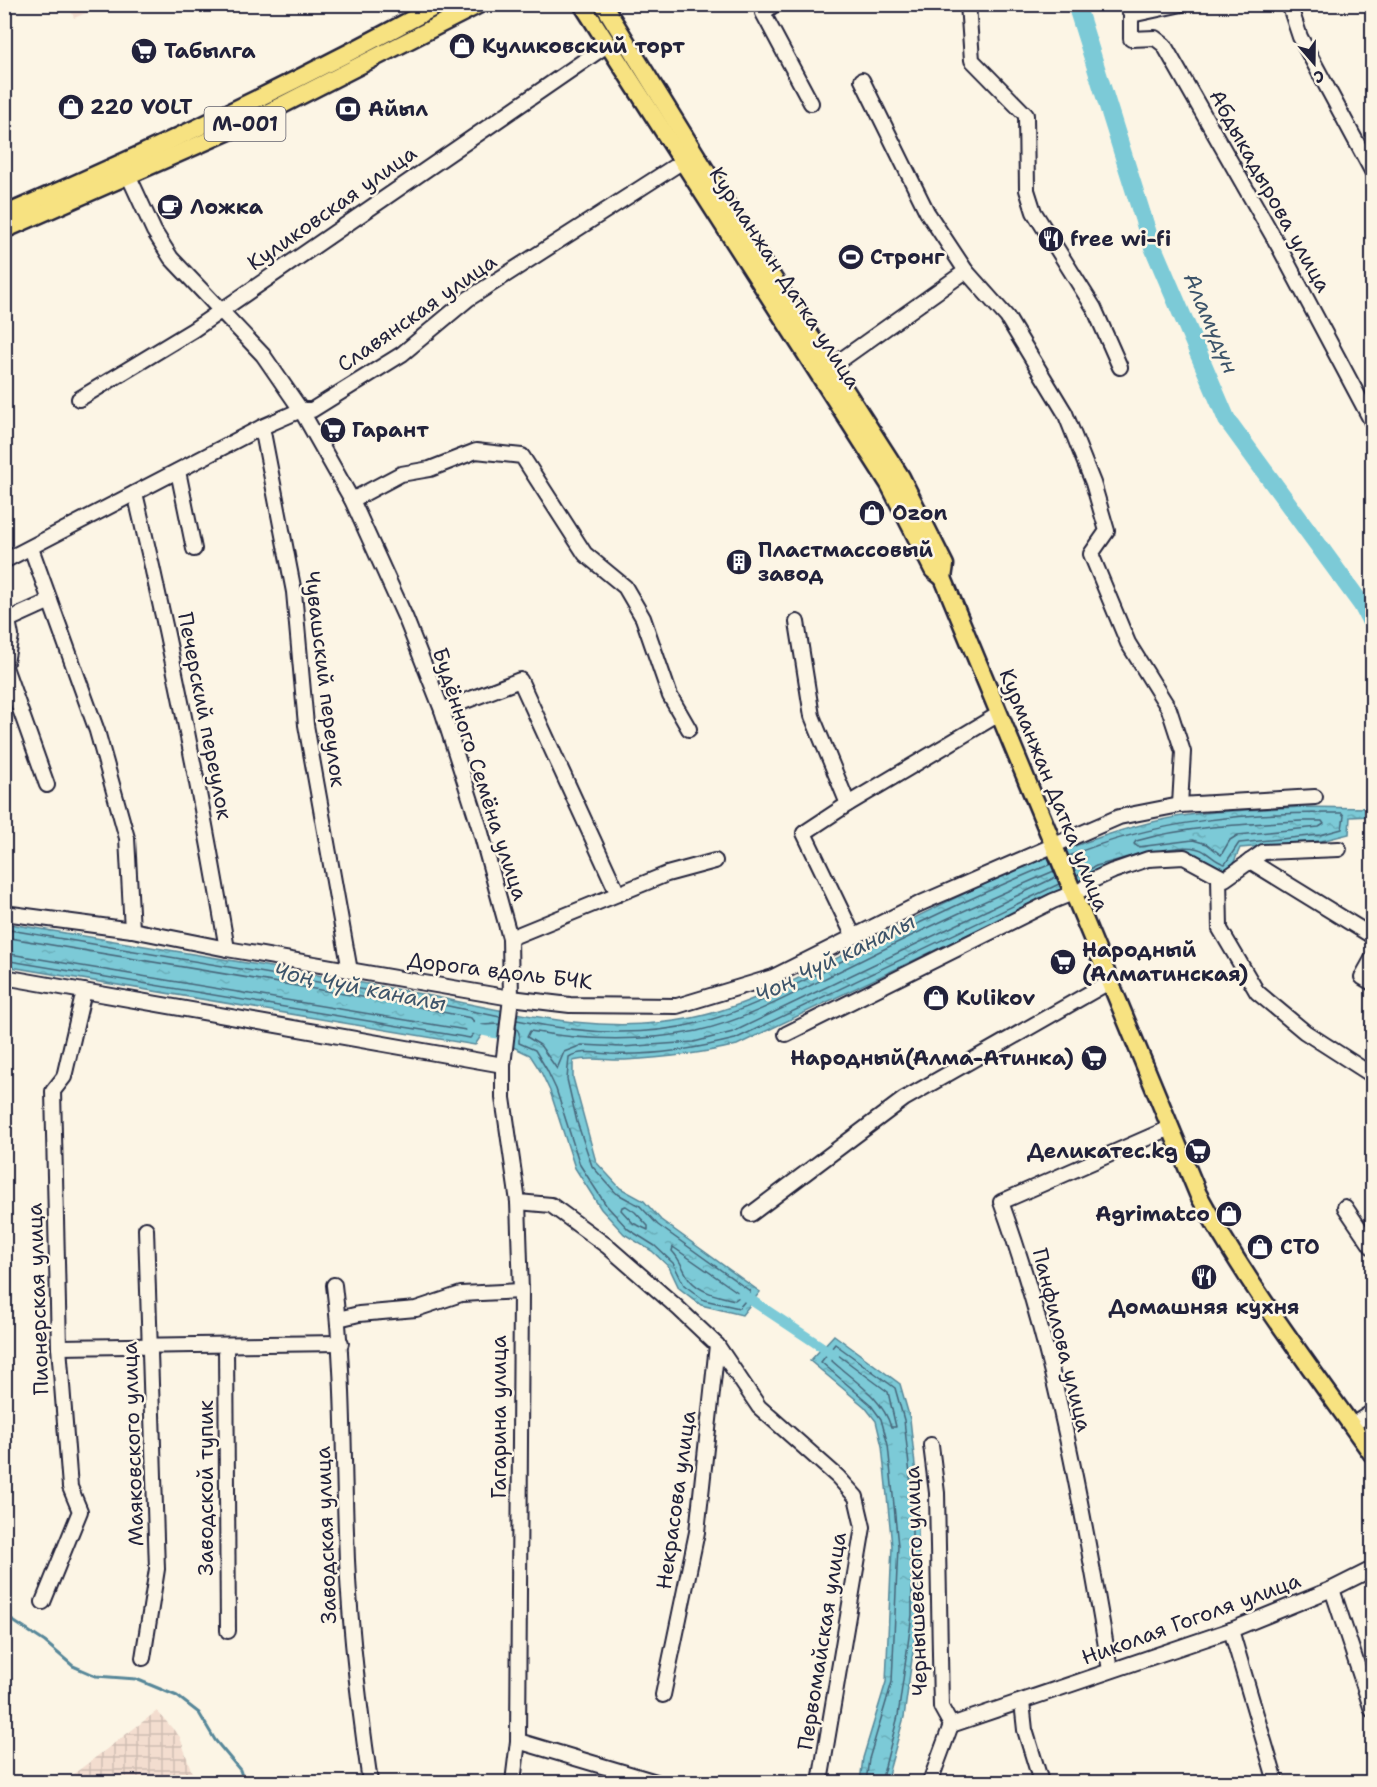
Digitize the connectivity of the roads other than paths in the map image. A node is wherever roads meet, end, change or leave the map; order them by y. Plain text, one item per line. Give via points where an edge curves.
1 (440, 4) edge
2 (480, 4) edge
3 (582, 4) edge
4 (603, 4) edge
5 (775, 4) edge
6 (968, 4) edge
7 (1182, 4) edge
8 (1289, 4) edge
9 (1129, 10) edge
10 (607, 45) junction
11 (862, 80) dead end
12 (811, 103) dead end
13 (683, 161) junction
14 (125, 171) junction
15 (1372, 171) edge
16 (4, 215) edge
17 (4, 230) edge
18 (966, 271) junction
19 (222, 310) junction
20 (1119, 368) dead end
21 (826, 370) junction
22 (78, 399) dead end
23 (301, 410) junction
24 (1372, 422) edge
25 (262, 428) junction
26 (178, 471) junction
27 (135, 493) junction
28 (352, 500) junction
29 (31, 548) junction
30 (194, 549) dead end
31 (4, 561) edge
32 (50, 601) junction
33 (797, 622) dead end
34 (442, 710) junction
35 (999, 714) junction
36 (689, 729) dead end
37 (47, 785) dead end
38 (1315, 797) dead end
39 (848, 804) junction
40 (1180, 805) junction
41 (1053, 846) junction
42 (1339, 849) dead end
43 (715, 861) dead end
44 (1250, 861) junction
45 (1219, 876) junction
46 (1072, 892) junction
47 (618, 894) junction
48 (4, 913) edge
49 (132, 930) junction
50 (1372, 936) edge
51 (855, 937) junction
52 (510, 938) junction
53 (227, 949) junction
54 (1372, 959) edge
55 (350, 971) junction
56 (4, 977) edge
57 (1109, 982) junction
58 (1372, 983) edge
59 (84, 991) junction
60 (511, 1002) junction
61 (786, 1034) dead end
62 (504, 1058) junction
63 (1372, 1075) edge
64 (1170, 1128) junction
65 (518, 1202) junction
66 (1345, 1207) dead end
67 (751, 1214) dead end
68 (146, 1229) dead end
69 (1372, 1247) edge
70 (334, 1285) dead end
71 (521, 1291) junction
72 (338, 1319) junction
73 (341, 1343) junction
74 (226, 1345) junction
75 (717, 1345) junction
76 (59, 1347) junction
77 (151, 1347) junction
78 (1372, 1412) edge
79 (1352, 1425) junction
80 (931, 1445) dead end
81 (1372, 1454) edge
82 (1372, 1569) edge
83 (1332, 1589) junction
84 (43, 1602) dead end
85 (1231, 1630) junction
86 (228, 1631) dead end
87 (143, 1658) dead end
88 (1110, 1670) junction
89 (663, 1695) dead end
90 (1022, 1702) junction
91 (1372, 1710) edge
92 (951, 1725) junction
93 (518, 1741) junction
94 (370, 1782) edge
95 (513, 1782) edge
96 (656, 1782) edge
97 (820, 1782) edge
98 (930, 1782) edge
99 (1041, 1782) edge
100 (1276, 1782) edge

1 - 14 main road, М-001
2 - 14 main road, М-001 via 330,82
3 - 10 main road, Курманжан Датка улица
4 - 21 main road, Курманжан Датка улица
5 - 12 street via 763,13
6 - 20 street via 972,60 1026,115 1027,190 1034,212 1094,308
7 - 9 street
8 - 15 street via 1300,37
9 - 24 street, Абдыкадырова улица via 1131,39 1155,38 1164,45 1278,245
10 - 13 main road, Курманжан Датка улица
10 - 19 street, Куликовская улица
11 - 18 street via 927,212
13 - 21 main road, Курманжан Датка улица
13 - 23 street, Славянская улица via 468,299 402,354 312,410
14 - 16 main road, М-001
14 - 17 main road, М-001
14 - 19 street, Будённого Семёна улица via 171,258
18 - 21 street
18 - 40 street via 1007,317 1065,413 1107,531 1091,554 1128,643 1169,709 1183,752
19 - 22 street, Куликовская улица
19 - 23 street, Будённого Семёна улица via 263,356
21 - 35 main road, Курманжан Датка улица via 933,570 943,578
23 - 25 street, Славянская улица
23 - 28 street, Будённого Семёна улица
25 - 26 street, Славянская улица
25 - 55 street, Чувашский переулок via 294,592 306,725
26 - 27 street, Славянская улица
26 - 30 street
27 - 29 street, Славянская улица
27 - 53 street, Печерский переулок via 166,622
28 - 34 street, Будённого Семёна улица
28 - 36 street via 401,474 430,469 476,451 522,456 585,554 625,587 643,618 670,696
29 - 31 street, Славянская улица
29 - 32 street
32 - 37 street via 8,620 11,636 5,667
32 - 49 street via 97,731 127,838
33 - 39 street via 812,716
34 - 47 street via 520,680
34 - 52 street, Будённого Семёна улица
35 - 39 street
35 - 41 main road, Курманжан Датка улица
38 - 40 street, Дорога вдоль БЧК
39 - 51 street via 804,834
40 - 41 street, Дорога вдоль БЧК via 1119,817
41 - 46 main road, Курманжан Датка улица
41 - 51 street, Дорога вдоль БЧК via 919,904
42 - 44 street via 1263,852
43 - 47 street via 667,874
44 - 45 street via 1225,879
44 - 50 street
45 - 46 street via 1184,856 1148,858
45 - 63 street via 1220,929 1257,992 1305,1032
46 - 57 main road, Курманжан Датка улица
46 - 61 street
47 - 52 street
48 - 49 street, Дорога вдоль БЧК
49 - 53 street, Дорога вдоль БЧК
51 - 60 street, Дорога вдоль БЧК via 772,977 677,1006
52 - 60 street, Будённого Семёна улица
53 - 55 street, Дорога вдоль БЧК
54 - 58 street via 1362,976
55 - 60 street, Дорога вдоль БЧК
56 - 59 street
57 - 64 main road, Курманжан Датка улица
57 - 67 street via 904,1100
59 - 62 street
59 - 76 street, Пионерская улица via 64,1077 52,1091
60 - 62 street, Будённого Семёна улица
62 - 65 street, Гагарина улица via 503,1098
64 - 79 main road, Курманжан Датка улица via 1198,1194 1227,1248
64 - 88 street, Панфилова улица via 1001,1202 1025,1267 1084,1518
65 - 71 street, Гагарина улица
65 - 75 street, Первомайская улица via 551,1205 608,1246
66 - 69 street
68 - 77 street, Маяковского улица
70 - 72 street, Заводская улица
71 - 72 street via 461,1294 416,1310
71 - 93 street, Гагарина улица
72 - 73 street, Заводская улица
73 - 74 street
73 - 94 street, Заводская улица via 353,1667
74 - 77 street
74 - 86 street, Заводской тупик
75 - 89 street, Некрасова улица via 697,1532
75 - 97 street, Первомайская улица via 759,1407 856,1497 863,1527
76 - 77 street
76 - 84 street, Пионерская улица via 70,1487 80,1511
77 - 87 street, Маяковского улица via 157,1569
78 - 79 street
79 - 81 main road, Курманжан Датка улица
80 - 92 street, Чернышевского улица via 937,1493 941,1707
82 - 83 street, Николая Гоголя улица
83 - 85 street, Николая Гоголя улица
83 - 91 street
85 - 88 street, Николая Гоголя улица
85 - 100 street
88 - 90 street, Николая Гоголя улица
90 - 92 street, Николая Гоголя улица
90 - 99 street via 1025,1730
92 - 98 street
93 - 95 street, Гагарина улица
93 - 96 street

